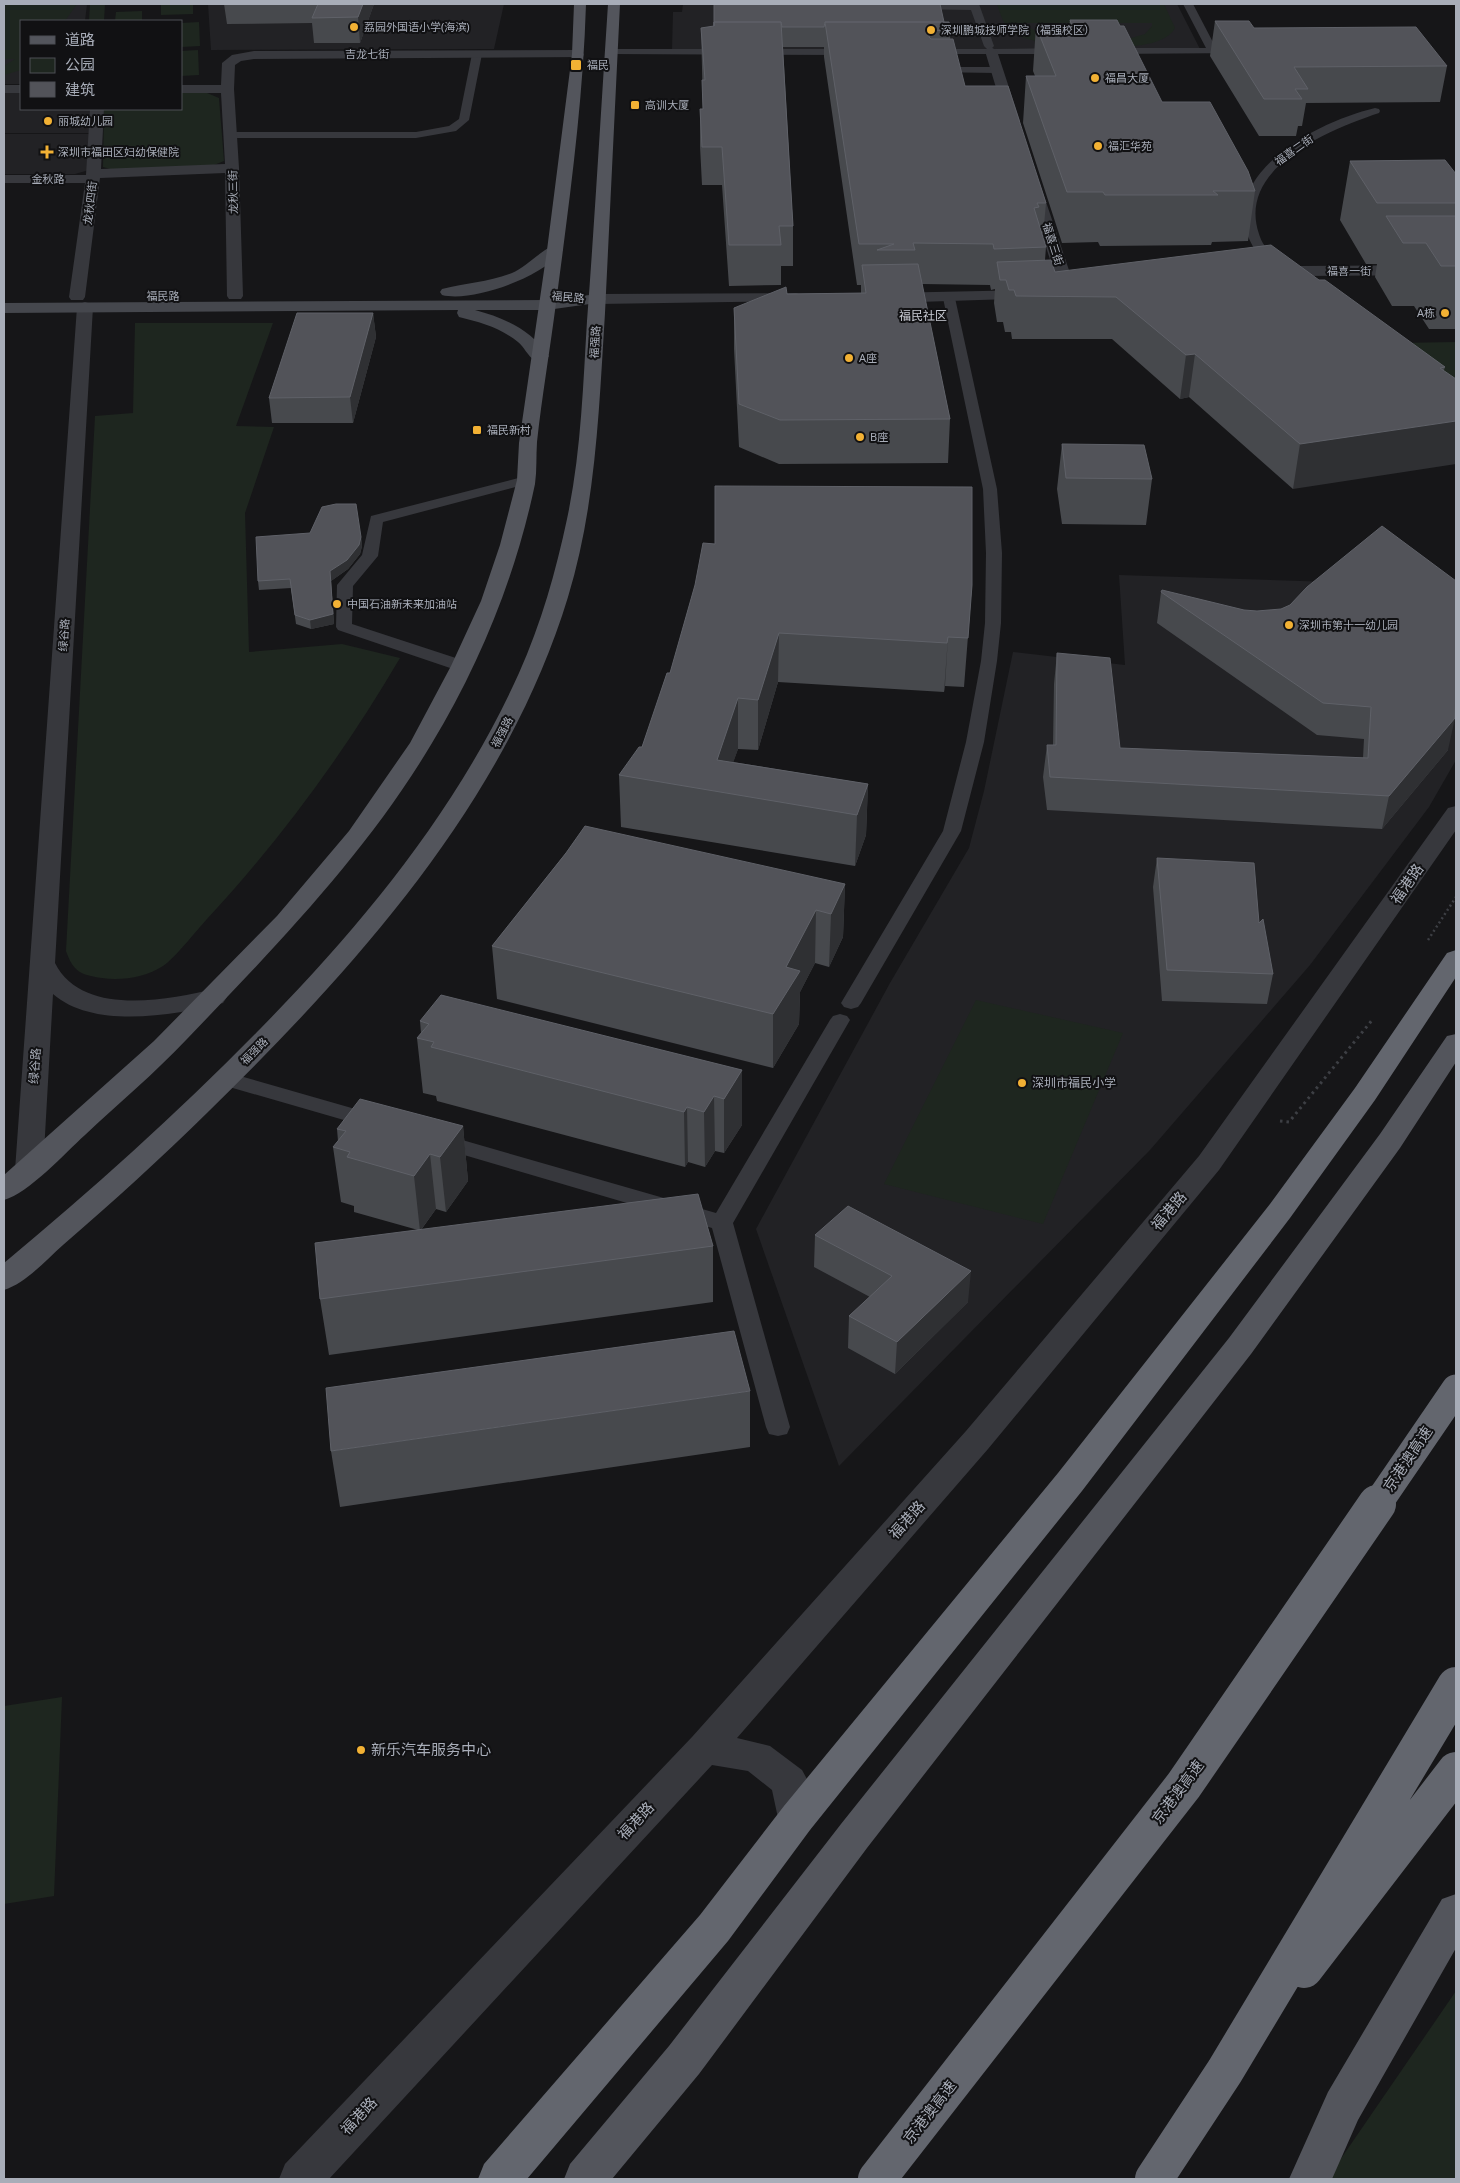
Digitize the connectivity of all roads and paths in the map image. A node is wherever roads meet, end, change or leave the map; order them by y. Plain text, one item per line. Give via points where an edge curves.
1 (580, 4) edge
2 (614, 4) edge
3 (1188, 4) edge
4 (975, 6) edge
5 (907, 8) edge
6 (990, 49) junction
7 (1078, 51) edge
8 (1098, 51) edge
9 (1213, 51) junction
10 (1248, 51) edge
11 (612, 52) junction
12 (865, 52) edge
13 (913, 52) edge
14 (478, 54) junction
15 (578, 54) junction
16 (933, 70) edge
17 (996, 70) junction
18 (227, 88) junction
19 (4, 89) edge
20 (20, 89) edge
21 (182, 89) edge
22 (97, 110) edge
23 (1374, 111) edge
24 (1017, 132) edge
25 (230, 135) junction
26 (232, 168) junction
27 (1030, 174) edge
28 (93, 176) junction
29 (4, 179) edge
30 (555, 250) junction
31 (1456, 270) edge
32 (1301, 271) edge
33 (1281, 272) joint
34 (1262, 274) edge
35 (1089, 292) edge
36 (1070, 294) junction
37 (235, 296) junction
38 (4, 297) edge
39 (810, 298) edge
40 (869, 298) edge
41 (949, 298) junction
42 (598, 299) junction
43 (548, 300) junction
44 (419, 301) junction
45 (81, 302) junction
46 (4, 308) edge
47 (540, 356) junction
48 (526, 480) junction
49 (462, 666) junction
50 (1456, 813) edge
51 (1456, 897) edge
52 (1423, 947) dead end
53 (1456, 958) edge
54 (42, 962) junction
55 (214, 997) junction
56 (1379, 1012) dead end
57 (1456, 1042) edge
58 (226, 1079) junction
59 (1270, 1120) dead end
60 (29, 1170) junction
61 (4, 1190) edge
62 (722, 1222) junction
63 (4, 1279) edge
64 (1456, 1388) edge
65 (778, 1427) dead end
66 (1456, 1686) edge
67 (705, 1748) junction
68 (1456, 1771) edge
69 (797, 1818) junction
70 (1456, 1912) edge
71 (1225, 2072) junction
72 (300, 2179) edge
73 (499, 2179) edge
74 (585, 2179) edge
75 (877, 2179) edge
76 (1154, 2179) edge
77 (1310, 2179) edge

1 - 15 main road
2 - 11 main road, 福强路
3 - 9 lane
4 - 5 lane
4 - 6 lane
6 - 7 lane
6 - 13 lane
6 - 17 street
8 - 9 lane
9 - 10 lane
11 - 12 lane
11 - 42 main road, 福强路
14 - 15 street, 吉龙七街
14 - 18 street, 吉龙七街 via 244,57 229,63
14 - 25 lane via 464,120 452,129 416,135
15 - 30 main road
16 - 17 lane
17 - 24 street
18 - 21 street
18 - 25 street, 龙秋三街
19 - 20 street
22 - 28 street, 龙秋四街
23 - 33 lane, 福喜二街 via 1314,136 1287,153 1262,176 1255,188 1249,217 1254,238 1265,256
25 - 26 street, 龙秋三街
26 - 28 street, 金秋路
26 - 37 street, 龙秋三街
27 - 36 street, 福喜三街
28 - 29 street, 金秋路
28 - 45 street, 龙秋四街
30 - 43 main road
30 - 44 main road via 543,263 507,281
31 - 32 street, 福喜一街
33 - 34 street
35 - 36 street
36 - 41 street
37 - 44 main road, 福民路
37 - 45 main road, 福民路
38 - 45 main road, 福民路
39 - 42 street
40 - 41 street
41 - 62 lane via 985,459 994,553 989,661 975,742 952,831
42 - 43 main road, 福民路
42 - 58 main road, 福强路 via 577,519 556,601 526,684 463,800 416,866 360,938
43 - 44 main road, 福民路
43 - 47 main road
44 - 45 main road, 福民路
44 - 47 main road via 493,321 513,330 532,344
45 - 46 main road, 福民路
45 - 54 street, 绿谷路
47 - 48 main road
48 - 49 main road via 510,545 491,601
48 - 49 lane via 376,519 370,556 345,585 344,627
49 - 55 main road via 421,743 358,836 286,921
50 - 67 street, 福港路 via 1209,1163 978,1440
51 - 52 path
53 - 69 highway via 1366,1094 1274,1218 1070,1482
54 - 55 street via 52,979 68,992 120,1008 183,1006
54 - 60 street, 绿谷路
55 - 60 main road via 164,1048
56 - 59 path via 1289,1122
57 - 74 main road via 1390,1141 1240,1346 854,1836 684,2060
58 - 62 lane
58 - 63 main road, 福强路 via 139,1163
60 - 61 main road
62 - 65 lane
64 - 75 highway, 京港澳高速, bridge via 1184,1786
66 - 71 highway, bridge
67 - 69 street via 758,1757 789,1781
67 - 72 street, 福港路
68 - 71 highway, bridge
69 - 73 highway via 714,1928
70 - 77 main road via 1343,2106
71 - 76 highway, bridge

